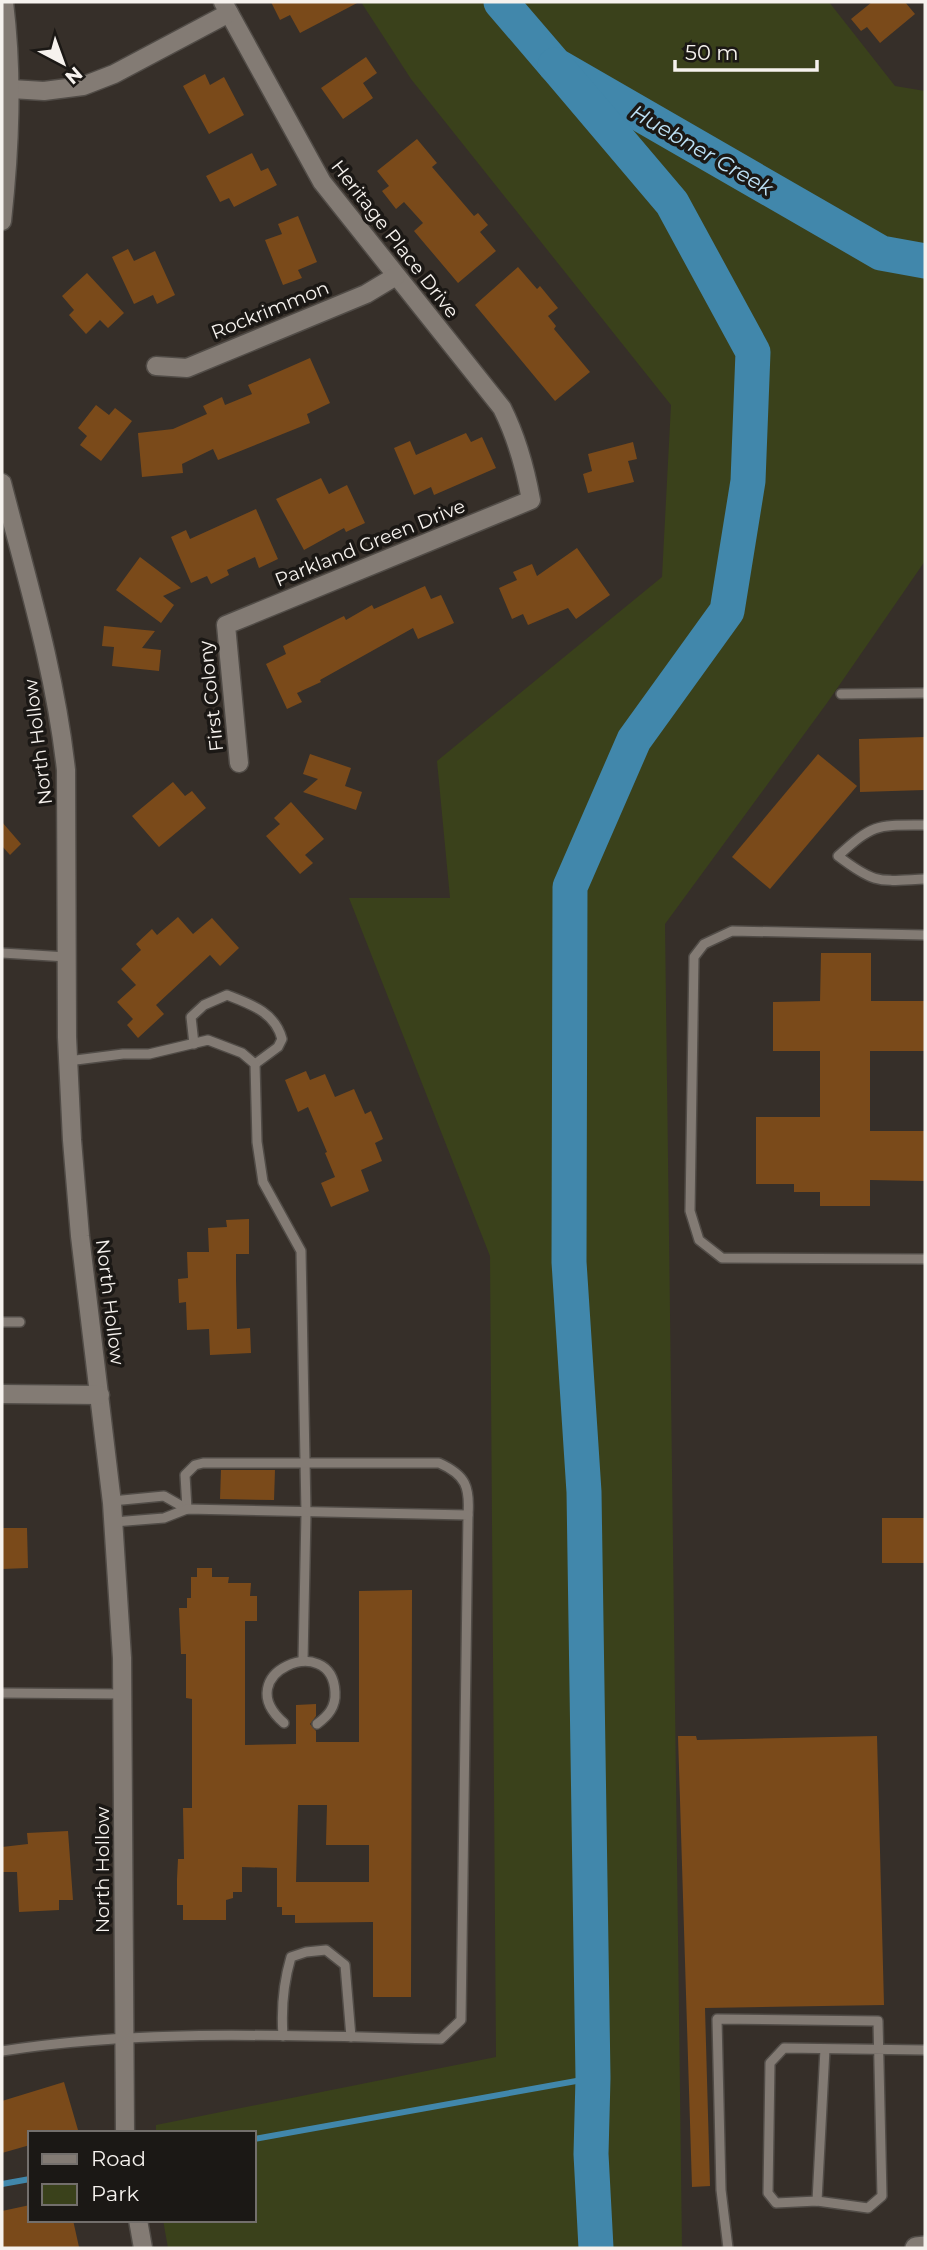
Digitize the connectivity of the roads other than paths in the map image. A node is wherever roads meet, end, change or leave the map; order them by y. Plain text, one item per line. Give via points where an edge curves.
1 (4, 2) edge
2 (226, 7) edge
3 (11, 89) junction
4 (2, 221) edge
5 (396, 276) junction
6 (156, 366) dead end
7 (2, 484) edge
8 (531, 499) joint
9 (226, 625) joint
10 (925, 693) edge
11 (841, 694) dead end
12 (239, 763) dead end
13 (925, 825) edge
14 (925, 880) edge
15 (925, 935) edge
16 (2, 953) edge
17 (67, 957) junction
18 (194, 1044) junction
19 (68, 1061) junction
20 (255, 1065) junction
21 (925, 1259) edge
22 (2, 1322) edge
23 (20, 1322) dead end
24 (2, 1394) edge
25 (100, 1395) junction
26 (305, 1464) junction
27 (112, 1501) junction
28 (187, 1509) junction
29 (306, 1513) junction
30 (468, 1516) junction
31 (114, 1522) junction
32 (303, 1661) junction
33 (2, 1693) edge
34 (122, 1694) junction
35 (284, 1723) dead end
36 (317, 1724) dead end
37 (283, 2036) junction
38 (351, 2037) junction
39 (124, 2038) junction
40 (825, 2049) junction
41 (880, 2049) junction
42 (925, 2050) edge
43 (2, 2051) edge
44 (125, 2131) edge
45 (817, 2201) junction
46 (138, 2222) edge
47 (925, 2247) edge
48 (143, 2248) edge
49 (728, 2248) edge
50 (916, 2248) edge

1 - 3 street
2 - 3 street via 114,74 83,86
2 - 5 street, Heritage Place Drive via 322,183
3 - 4 street
5 - 6 street, Rockrimmon via 366,294 187,368
5 - 8 street, Heritage Place Drive via 502,408 523,459
7 - 17 street, North Hollow via 46,646 61,729 67,820
8 - 9 street, Parkland Green Drive
9 - 12 street, First Colony
10 - 11 lane
13 - 14 lane via 870,829 838,856 879,881
15 - 21 lane via 732,931 704,944 694,957 690,1210 699,1240 722,1258
16 - 17 lane
17 - 19 street, North Hollow
18 - 19 lane via 149,1055
18 - 20 lane via 208,1040 242,1053
18 - 20 lane via 191,1017 227,995 261,1008 279,1028 282,1039 278,1048
19 - 25 street, North Hollow via 80,1236
20 - 26 lane via 263,1182 302,1251
22 - 23 lane
24 - 25 street
25 - 27 street, North Hollow
26 - 28 lane via 195,1465 185,1475
26 - 29 lane
26 - 30 lane via 439,1463 463,1479 470,1494
27 - 28 lane via 164,1496
27 - 31 street, North Hollow
28 - 29 lane
28 - 31 lane via 164,1518
29 - 30 lane
29 - 32 lane
30 - 38 lane via 461,2021 441,2039
31 - 34 street, North Hollow
32 - 35 lane via 284,1665 270,1683 270,1706
32 - 36 lane via 325,1670 335,1689 332,1710
33 - 34 lane
34 - 39 street, North Hollow
37 - 38 lane
37 - 38 lane via 281,2009 291,1958 326,1950 345,1965
37 - 39 lane
39 - 43 lane
39 - 44 street, North Hollow
40 - 41 lane
40 - 45 lane
40 - 45 lane via 784,2048 770,2063 768,2193 776,2203
41 - 42 lane
41 - 45 lane via 882,2196 868,2208
41 - 49 lane via 878,2021 718,2020 721,2190
46 - 48 street
47 - 50 main road

